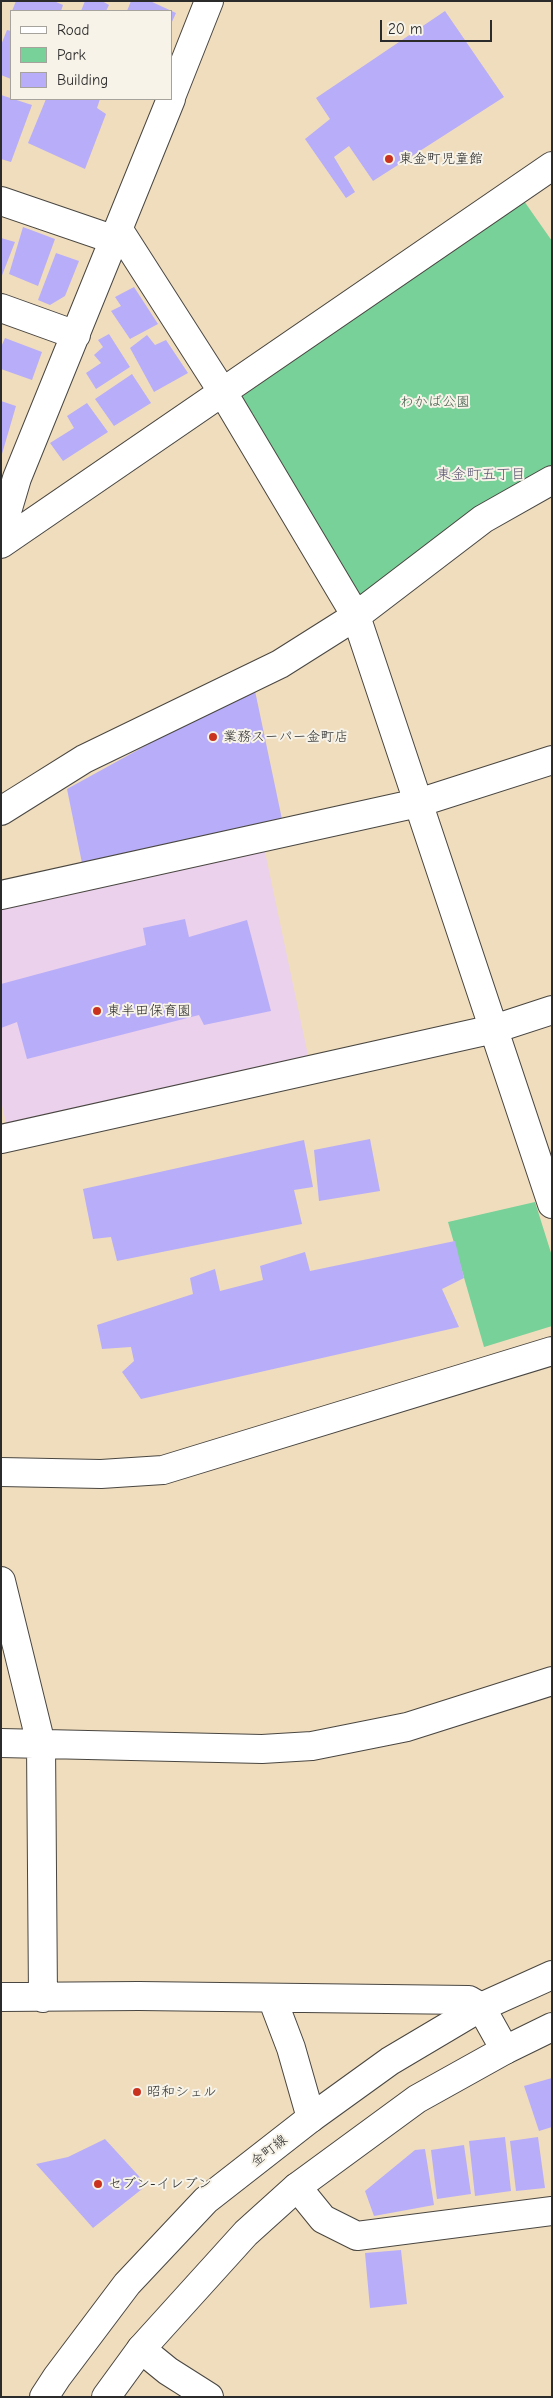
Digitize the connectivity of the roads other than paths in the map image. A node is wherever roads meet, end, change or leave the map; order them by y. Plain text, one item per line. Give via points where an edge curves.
1 (209, 1) edge
2 (172, 95) edge
3 (170, 100) edge
4 (552, 166) edge
5 (1, 201) edge
6 (117, 235) junction
7 (1, 308) edge
8 (76, 335) junction
9 (222, 391) junction
10 (552, 480) edge
11 (8, 484) edge
12 (1, 532) edge
13 (1, 544) edge
14 (356, 616) junction
15 (552, 760) edge
16 (418, 803) junction
17 (1, 811) edge
18 (1, 895) edge
19 (552, 1010) edge
20 (494, 1030) junction
21 (1, 1139) edge
22 (552, 1204) edge
23 (552, 1351) edge
24 (1, 1472) edge
25 (1, 1581) edge
26 (552, 1681) edge
27 (1, 1744) edge
28 (41, 1744) junction
29 (552, 1975) edge
30 (1, 1997) edge
31 (43, 1998) junction
32 (272, 1998) junction
33 (482, 2007) junction
34 (552, 2027) edge
35 (504, 2050) junction
36 (311, 2118) junction
37 (297, 2187) junction
38 (552, 2211) edge
39 (141, 2349) junction
40 (44, 2397) edge
41 (106, 2397) edge
42 (209, 2397) edge

1 - 2 street
3 - 6 street
4 - 9 street
5 - 6 street
6 - 8 street
6 - 9 street
7 - 8 street
8 - 11 street
9 - 13 street
9 - 14 street
10 - 14 street via 483,519
11 - 12 street
14 - 16 street
14 - 17 street via 280,664 84,760
15 - 16 street
16 - 18 street
16 - 20 street
19 - 20 street
20 - 21 street
20 - 22 street
23 - 24 street via 163,1470 102,1474
25 - 28 street
26 - 28 street via 407,1727 312,1746 262,1749
27 - 28 street
28 - 31 street
29 - 33 street, 金町線
30 - 31 street
31 - 32 street
32 - 33 street via 469,2000
32 - 36 street via 291,2048
33 - 35 street
33 - 36 street, 金町線 via 390,2061
34 - 35 street
35 - 37 street via 417,2099
36 - 40 street, 金町線 via 206,2200 127,2284
37 - 38 street via 323,2219 357,2236
37 - 39 street via 246,2233
39 - 41 street
39 - 42 street

